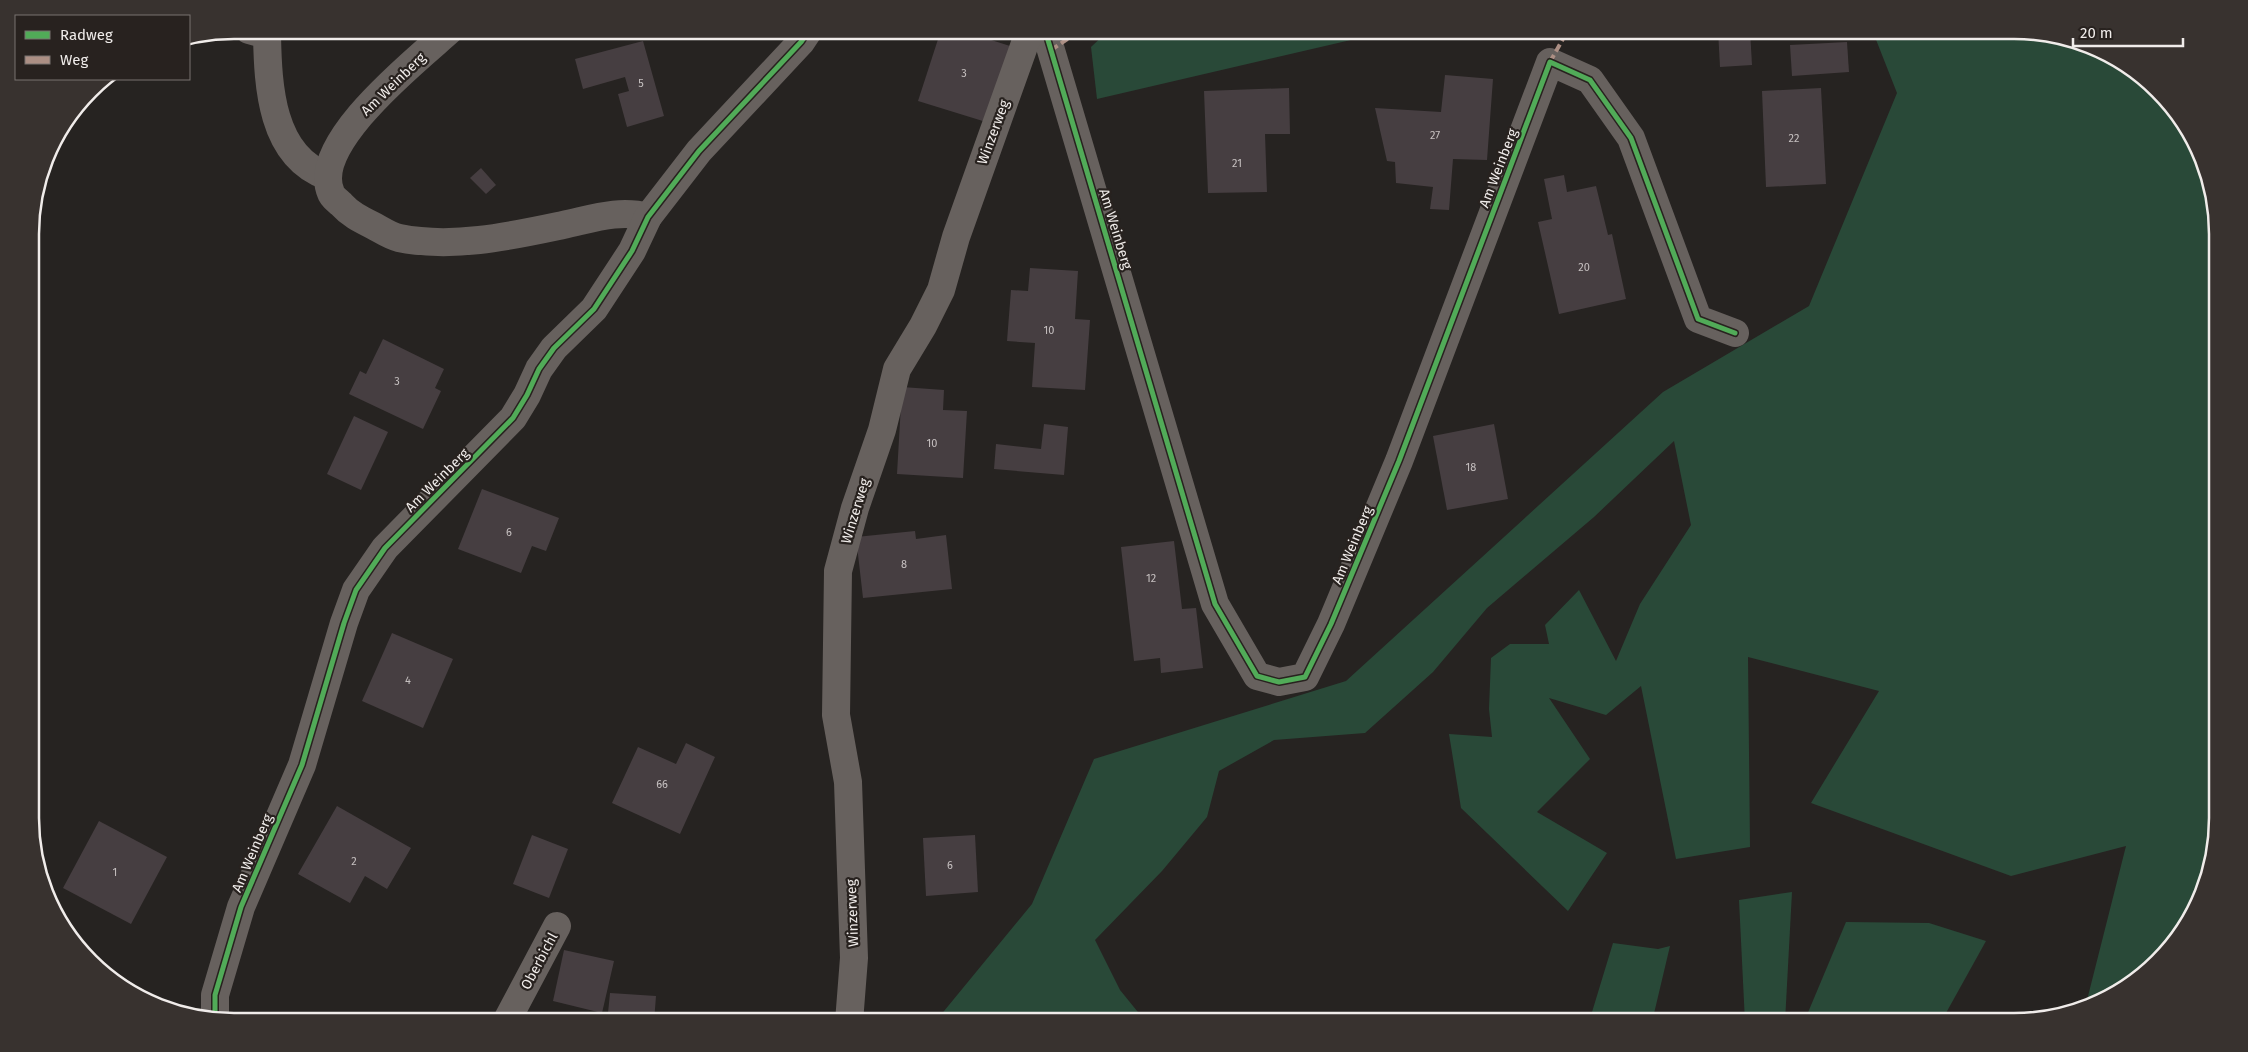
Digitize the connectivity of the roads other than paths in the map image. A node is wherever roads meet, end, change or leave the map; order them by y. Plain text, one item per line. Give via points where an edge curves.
1 (267, 39) edge
2 (440, 39) edge
3 (803, 39) edge
4 (1027, 39) edge
5 (1048, 39) edge
6 (327, 176) junction
7 (648, 217) junction
8 (1735, 333) dead end
9 (557, 926) dead end
10 (215, 1013) edge
11 (511, 1013) edge
12 (849, 1013) edge

1 - 6 street via 268,73 284,138 303,162 315,172
2 - 6 street, Am Weinberg via 351,125 338,145
3 - 7 street, Am Weinberg via 700,151
4 - 12 street, Winzerweg via 956,237 941,290 897,369 882,430 855,508 838,571 836,715 848,782 853,948
5 - 8 street, Am Weinberg via 1216,604 1257,676 1279,682 1304,677 1331,624 1399,461 1550,62 1590,80 1631,138 1698,319
6 - 7 street via 331,194 349,213 398,238 460,243 612,214 632,213
7 - 10 street, Am Weinberg via 632,251 594,309 549,355 512,418 385,548 356,590 302,765 241,907 215,995
9 - 11 street, Oberbichl

